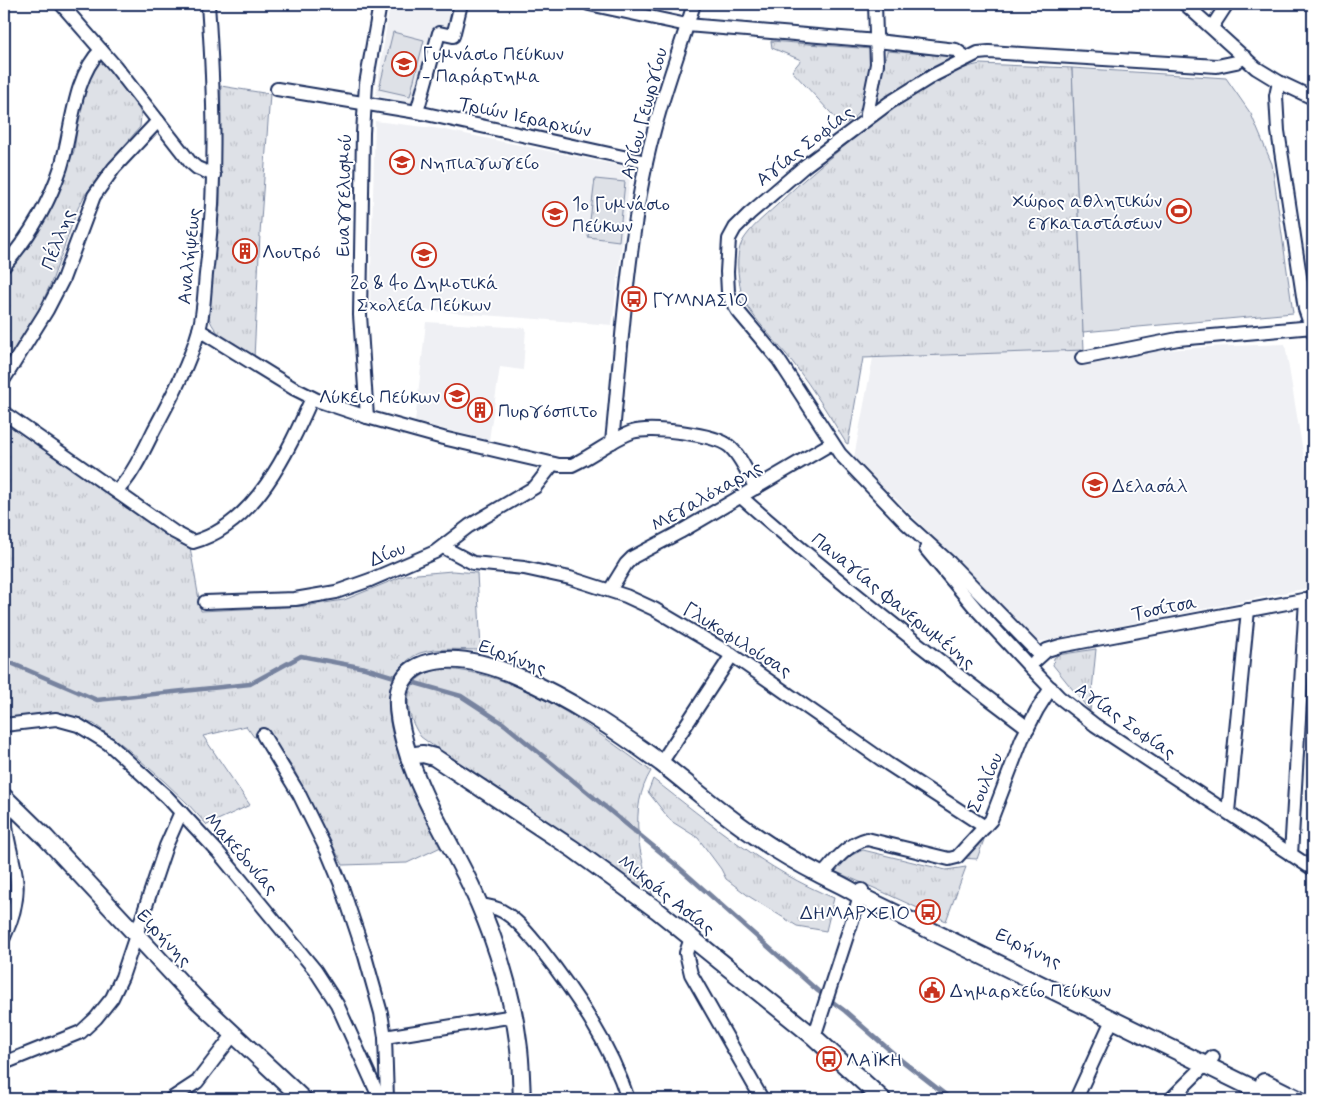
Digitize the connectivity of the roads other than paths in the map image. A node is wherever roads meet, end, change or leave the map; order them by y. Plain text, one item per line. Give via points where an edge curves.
1 (61, 4) edge
2 (208, 4) edge
3 (380, 4) edge
4 (461, 4) edge
5 (589, 4) edge
6 (694, 4) edge
7 (875, 4) edge
8 (1185, 4) edge
9 (1227, 4) edge
10 (687, 25) junction
11 (1212, 27) junction
12 (877, 41) junction
13 (101, 50) junction
14 (1245, 57) junction
15 (967, 58) junction
16 (1279, 82) junction
17 (277, 90) dead end
18 (1313, 98) edge
19 (364, 102) junction
20 (417, 112) junction
21 (866, 120) junction
22 (158, 121) junction
23 (646, 162) junction
24 (214, 175) junction
25 (4, 266) edge
26 (1313, 329) edge
27 (199, 330) junction
28 (1082, 358) dead end
29 (4, 379) edge
30 (312, 398) junction
31 (4, 413) edge
32 (367, 417) junction
33 (612, 442) junction
34 (832, 443) junction
35 (552, 464) junction
36 (756, 488) junction
37 (116, 491) junction
38 (741, 497) junction
39 (906, 523) junction
40 (442, 547) junction
41 (610, 590) junction
42 (1310, 598) edge
43 (205, 602) dead end
44 (1248, 610) junction
45 (732, 655) junction
46 (1040, 655) junction
47 (1030, 667) junction
48 (1051, 688) junction
49 (4, 725) edge
50 (1028, 728) junction
51 (263, 735) dead end
52 (409, 756) junction
53 (660, 763) junction
54 (6, 799) edge
55 (181, 812) junction
56 (1228, 812) junction
57 (985, 828) junction
58 (1292, 855) junction
59 (1313, 869) edge
60 (822, 875) junction
61 (857, 891) junction
62 (480, 905) junction
63 (136, 936) junction
64 (4, 937) edge
65 (691, 938) junction
66 (514, 1016) junction
67 (1112, 1020) junction
68 (233, 1035) junction
69 (814, 1036) junction
70 (385, 1037) junction
71 (1209, 1061) junction
72 (4, 1063) edge
73 (1259, 1091) edge
74 (171, 1099) edge
75 (303, 1099) edge
76 (380, 1099) edge
77 (387, 1099) edge
78 (522, 1099) edge
79 (628, 1099) edge
80 (762, 1099) edge
81 (882, 1099) edge
82 (1076, 1099) edge
83 (1171, 1099) edge
84 (1275, 1099) edge
85 (1298, 1099) edge

1 - 13 street
2 - 24 street, Αναλήψεως
3 - 19 street, Ευαγγελισμού
4 - 20 street via 453,36 439,33
5 - 10 street
6 - 10 street, Αγίου Γεωργίου
7 - 12 street
8 - 11 street
9 - 11 street
10 - 12 street
10 - 23 street, Αγίου Γεωργίου
11 - 14 street
12 - 15 street via 956,50
12 - 21 street via 876,75
13 - 22 street
13 - 25 street via 84,75 62,163 49,197 34,226
14 - 15 street, Αγίας Σοφίας via 1217,66 988,52
14 - 16 street
15 - 21 street, Αγίας Σοφίας via 907,91
16 - 18 street
16 - 26 street via 1276,96 1278,132 1305,309
17 - 19 street, Τριών Ιεραρχών
19 - 20 street, Τριών Ιεραρχών
19 - 32 street, Ευαγγελισμού via 360,315
20 - 23 street, Τριών Ιεραρχών
21 - 34 street, Αγίας Σοφίας via 760,204 735,228 729,241 727,285 733,305 778,359
22 - 24 street via 197,168
22 - 29 street, Πέλλης via 94,196 55,294
23 - 33 street, Αγίου Γεωργίου via 629,264
24 - 27 street, Αναλήψεως
26 - 28 street via 1178,339
27 - 30 street
27 - 37 street, Αναλήψεως via 186,366 153,433 126,482
30 - 32 street
30 - 37 street via 293,440 267,484 241,513 210,535 193,542
31 - 37 street
32 - 35 street
33 - 35 street via 572,464
33 - 36 street via 639,430 659,429 719,441 734,452
34 - 36 street, Μεγαλόχαρης
34 - 39 street, Αγίας Σοφίας
35 - 40 street, Δίου via 535,487 469,526
36 - 38 street, Μεγαλόχαρης
38 - 41 street, Μεγαλόχαρης via 633,557
38 - 50 street, Παναγίας Φανερωμένης via 938,661
39 - 46 street, Αγίας Σοφίας
39 - 47 street, Αγίας Σοφίας
40 - 41 street, Γλυκοφιλούσας via 473,563 540,570
40 - 43 street, Δίου via 408,565 336,592 296,599
41 - 45 street, Γλυκοφιλούσας via 654,610
42 - 44 street, Τοσίτσα
42 - 58 street
44 - 46 street, Τοσίτσα via 1060,646
44 - 56 street
45 - 53 street
45 - 57 street, Γλυκοφιλούσας
46 - 47 street, Τοσίτσα
47 - 48 street, Αγίας Σοφίας
48 - 50 street, Σουλίου
48 - 56 street, Αγίας Σοφίας via 1084,717
49 - 55 street, Μακεδονίας via 56,719 84,728 125,758
50 - 57 street, Σουλίου
51 - 70 street via 299,794 336,871 372,980
52 - 53 street, Ειρήνης via 397,699 407,676 430,662 454,660 494,667 530,682 582,709
52 - 62 street, Ειρήνης
52 - 65 street, Μικράς Ασίας via 427,754 438,759 616,879
53 - 60 street, Ειρήνης via 752,834
54 - 63 street, Ειρήνης
54 - 64 street via 16,895 13,915
55 - 63 street via 166,846
55 - 76 street, Μακεδονίας via 316,970 337,1004
56 - 58 street, Αγίας Σοφίας
57 - 60 street, Σουλίου via 954,859 870,839 862,840 846,850
58 - 59 street, Αγίας Σοφίας
60 - 61 street, Ειρήνης
61 - 67 street, Ειρήνης
61 - 69 street
61 - 71 street, Ειρήνης
62 - 66 street, Ειρήνης via 500,959
62 - 79 street via 497,908 509,915 563,978 609,1054
63 - 68 street, Ειρήνης
63 - 72 street via 116,991 88,1027
65 - 69 street, Μικράς Ασίας
65 - 80 street via 686,950 688,968
66 - 70 street
66 - 78 street, Ειρήνης
67 - 71 street, Ειρήνης
67 - 82 street
68 - 74 street via 197,1082
68 - 75 street, Ειρήνης
69 - 81 street, Μικράς Ασίας
70 - 77 street
71 - 73 street, Ειρήνης
71 - 83 street
73 - 84 street, Ειρήνης
73 - 85 street, Ειρήνης

